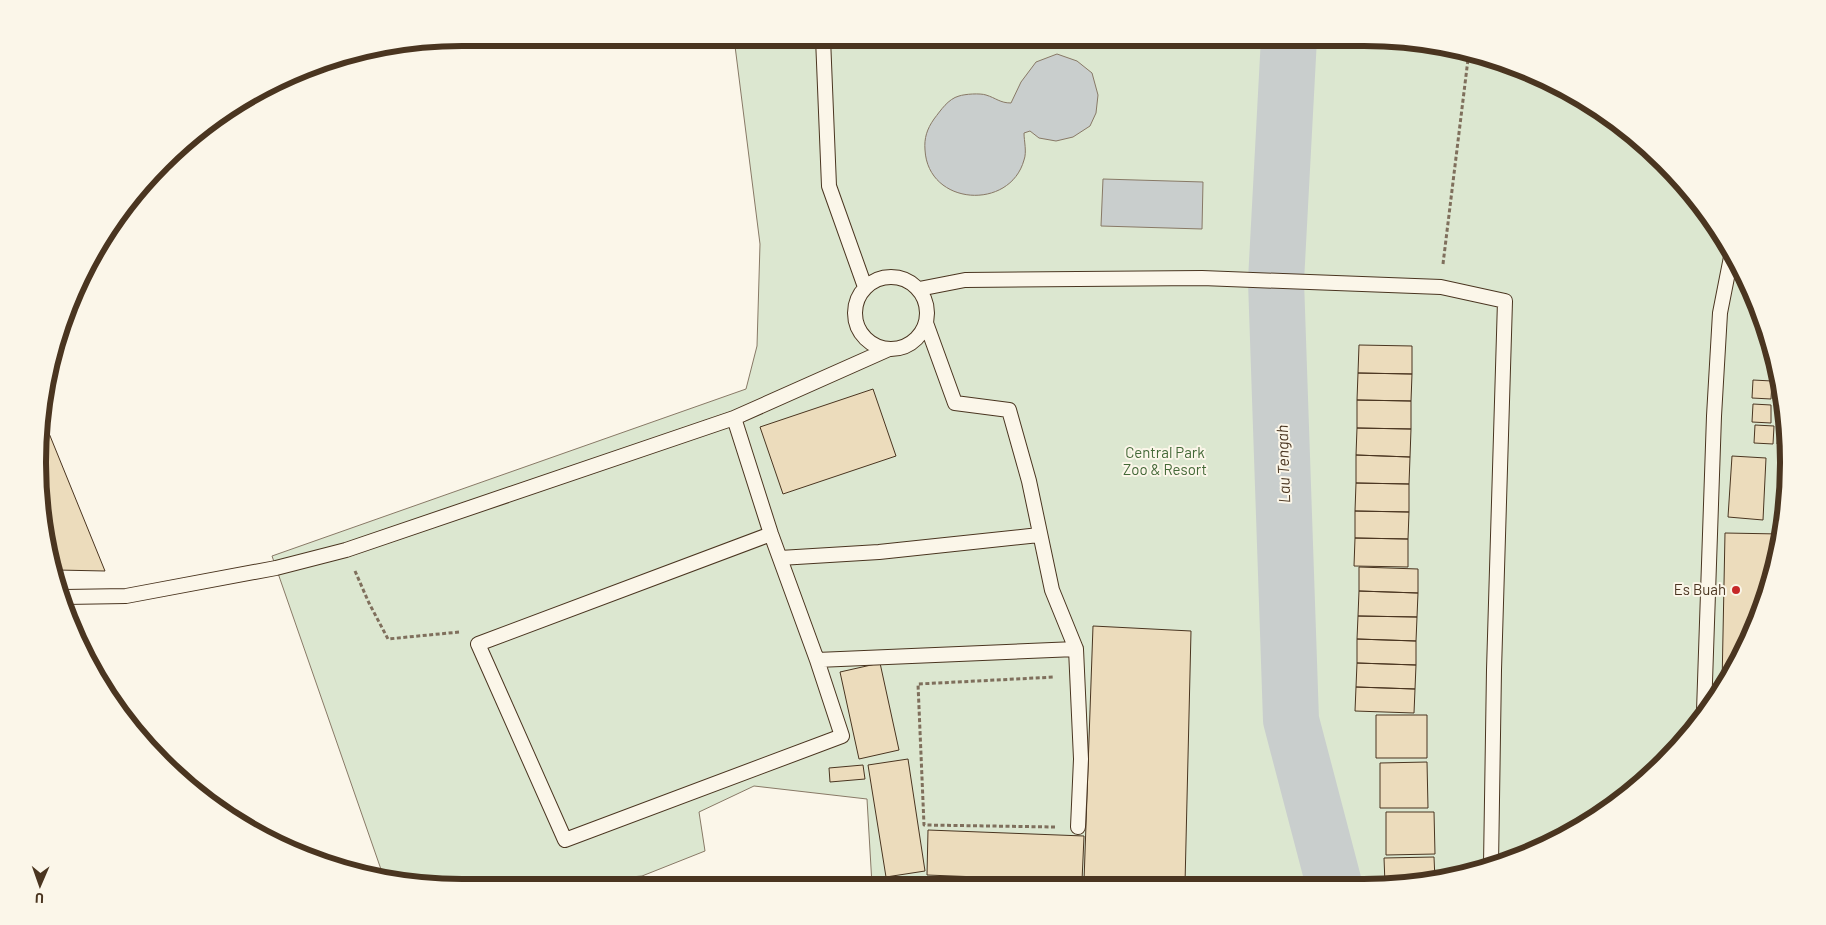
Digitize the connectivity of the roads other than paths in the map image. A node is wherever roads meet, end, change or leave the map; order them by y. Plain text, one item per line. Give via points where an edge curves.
1 (823, 46) edge
2 (1730, 264) edge
3 (865, 286) junction
4 (919, 290) junction
5 (926, 324) junction
6 (889, 349) junction
7 (734, 418) junction
8 (770, 534) junction
9 (1039, 535) junction
10 (780, 558) junction
11 (68, 597) edge
12 (1076, 649) junction
13 (817, 660) junction
14 (1704, 702) edge
15 (1078, 827) road end
16 (1491, 859) edge

1 - 3 lane via 829,186
2 - 14 lane via 1720,313 1714,416
3 - 4 lane via 887,276 910,281
3 - 6 lane via 857,298 854,312 857,326 864,338 875,346
4 - 5 lane via 928,312
4 - 16 lane via 965,280 1202,278 1441,288 1504,301
5 - 6 lane via 912,342 901,348
5 - 9 lane via 955,403 1009,410 1029,482
6 - 7 lane
7 - 8 lane
7 - 11 lane via 346,550 276,568 126,596
8 - 10 lane
8 - 13 lane via 478,644 564,840 842,736
9 - 10 lane via 878,552
9 - 12 lane via 1052,590
10 - 13 lane
12 - 13 lane
12 - 15 lane via 1081,759

